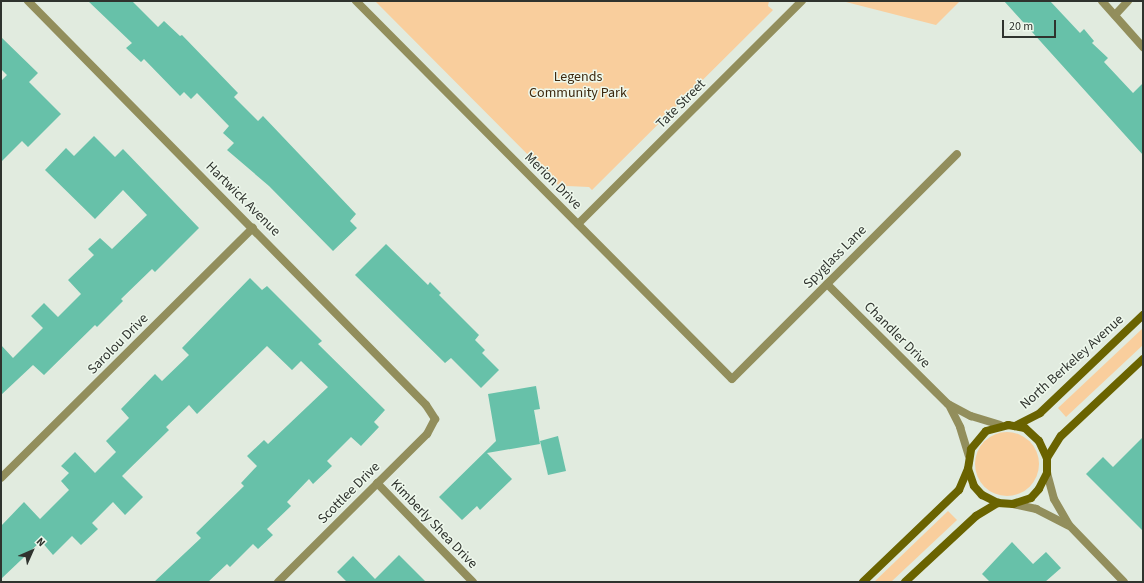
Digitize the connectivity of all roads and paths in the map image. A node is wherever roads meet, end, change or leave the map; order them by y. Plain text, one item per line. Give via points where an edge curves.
1 (28, 1) edge
2 (356, 1) edge
3 (802, 1) edge
4 (1102, 1) edge
5 (1128, 1) edge
6 (1114, 15) junction
7 (1143, 47) edge
8 (957, 154) dead end
9 (578, 224) junction
10 (254, 228) junction
11 (827, 284) junction
12 (1143, 315) edge
13 (1143, 359) edge
14 (732, 379) joint
15 (948, 404) junction
16 (435, 420) joint
17 (1000, 425) junction
18 (1015, 426) junction
19 (968, 456) junction
20 (1047, 458) junction
21 (968, 469) junction
22 (1047, 473) junction
23 (1, 478) edge
24 (376, 483) junction
25 (998, 504) junction
26 (1013, 504) junction
27 (1069, 525) junction
28 (278, 582) edge
29 (473, 582) edge
30 (863, 582) edge
31 (905, 582) edge
32 (1124, 582) edge

1 - 10 street, Hartwick Avenue
2 - 9 street, Merion Drive
3 - 9 street, Tate Street
4 - 6 street
5 - 6 street
6 - 7 street
8 - 11 street, Spyglass Lane
9 - 14 street, Merion Drive
10 - 16 street, Hartwick Avenue via 426,405
10 - 23 street, Sarolou Drive
11 - 14 street, Spyglass Lane
11 - 15 street, Chandler Drive
12 - 18 street, North Berkeley Avenue via 1040,413
13 - 20 street via 1061,436
15 - 17 street, Chandler Drive via 971,416
15 - 19 street, Chandler Drive via 960,428
16 - 24 street, Scottlee Drive via 427,434
17 - 18 street
17 - 19 street via 980,436
18 - 20 street via 1033,434 1042,445
19 - 21 street
20 - 22 street
21 - 25 street via 977,491
21 - 30 street via 954,496
22 - 26 street via 1035,494
22 - 27 street via 1054,499
24 - 28 street, Scottlee Drive
24 - 29 street, Kimberly Shea Drive
25 - 26 street
25 - 31 street via 973,519
26 - 27 street via 1036,509
27 - 32 street

